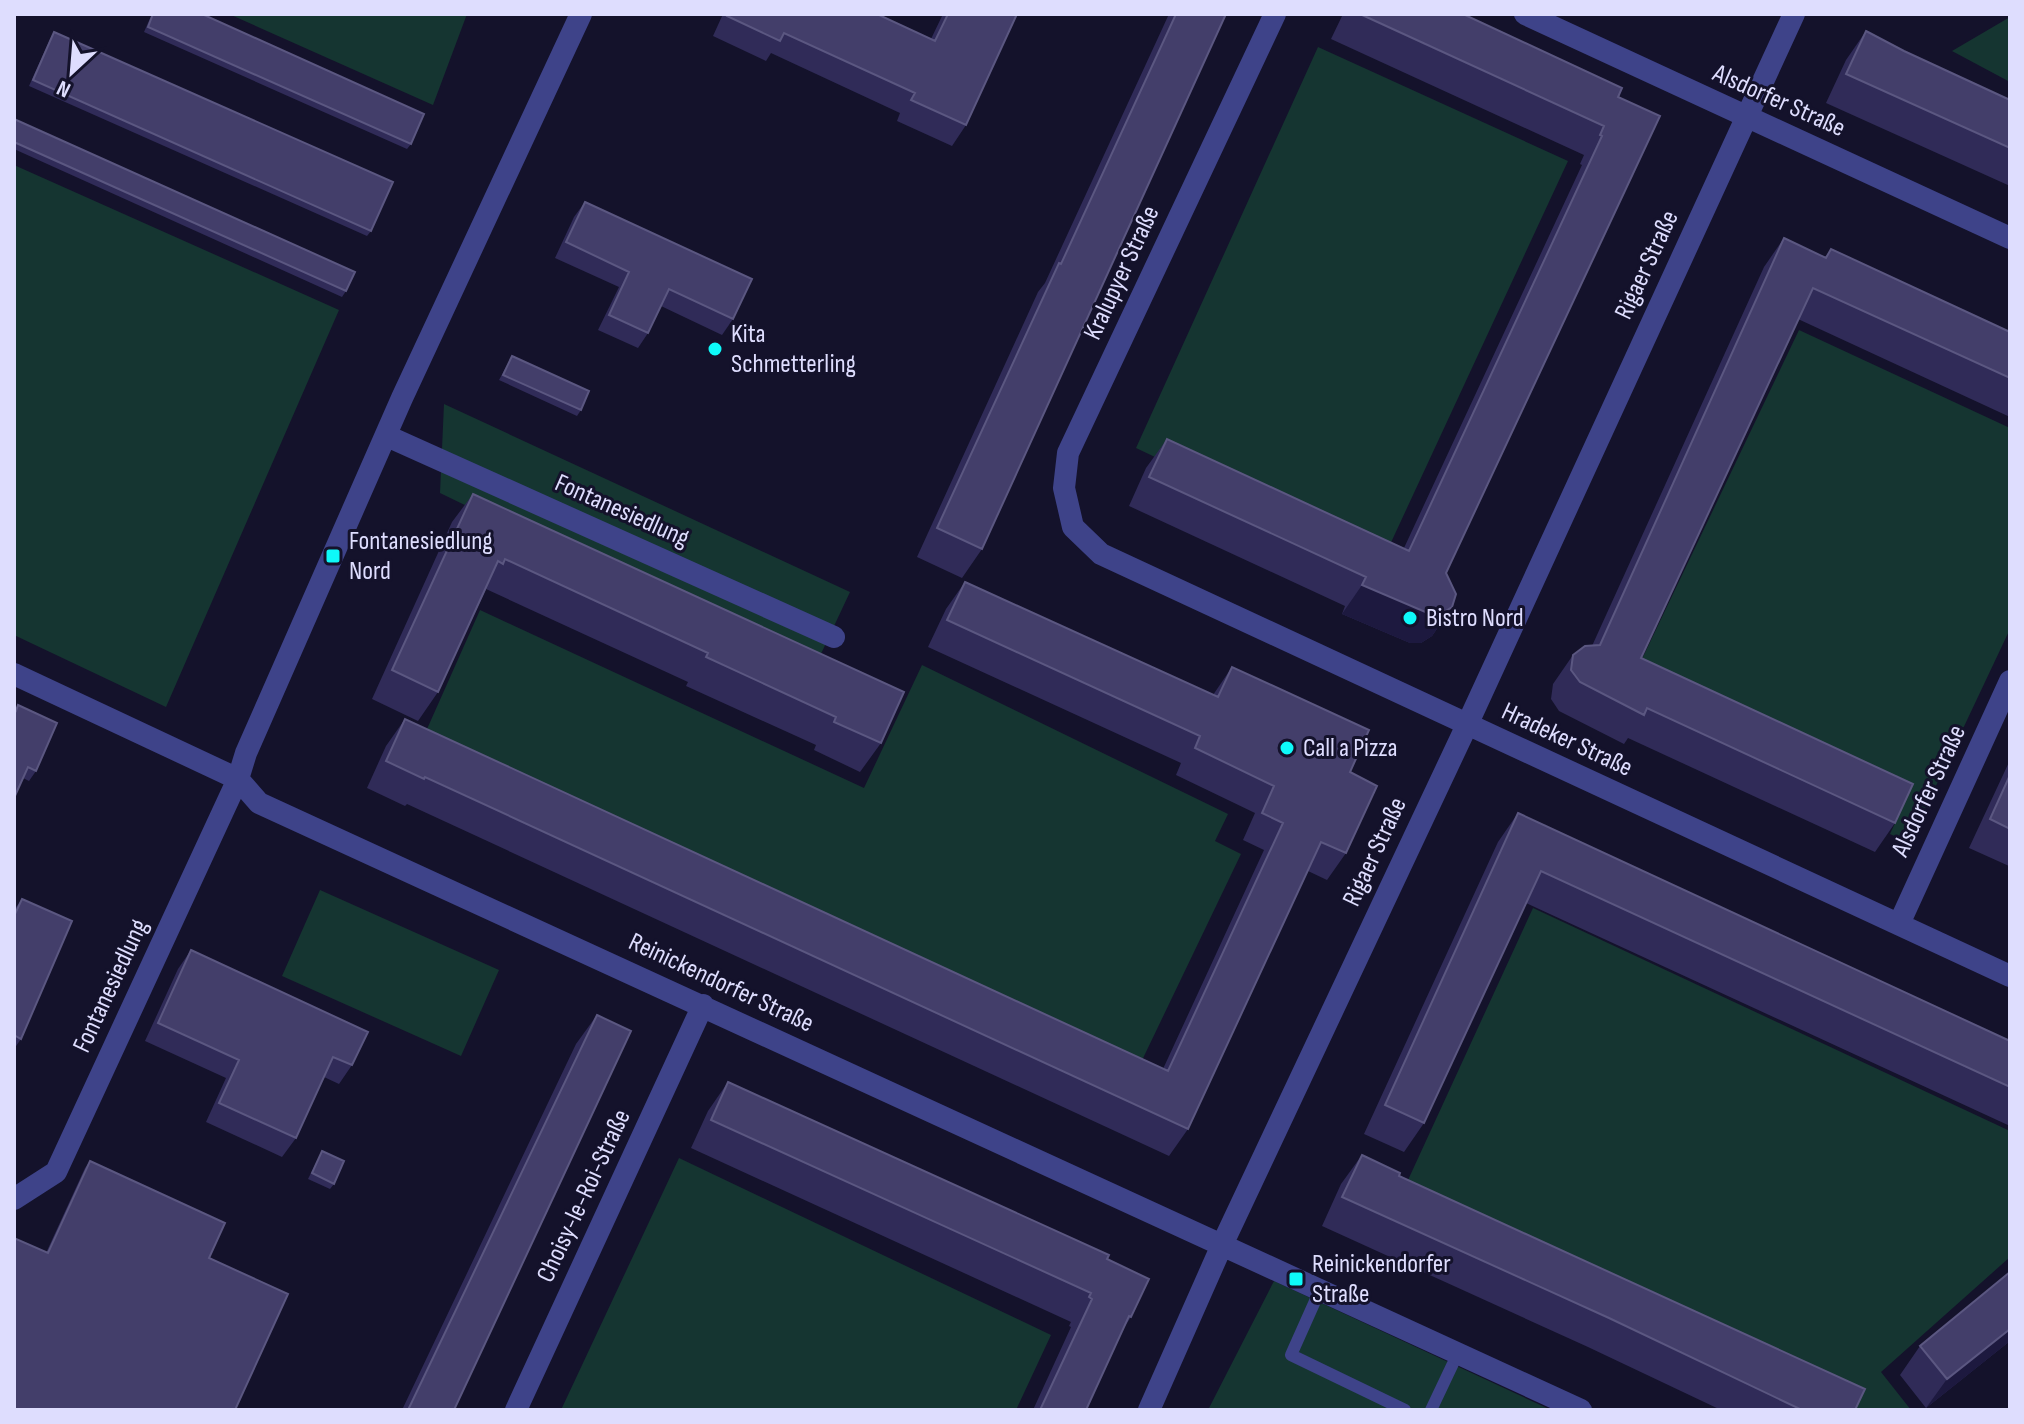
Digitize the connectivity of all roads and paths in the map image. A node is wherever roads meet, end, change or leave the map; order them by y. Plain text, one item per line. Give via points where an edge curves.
1 (581, 14) edge
2 (1275, 14) edge
3 (1525, 14) edge
4 (1794, 14) edge
5 (1746, 116) junction
6 (2010, 238) edge
7 (387, 436) junction
8 (1101, 554) joint
9 (834, 637) dead end
10 (14, 674) edge
11 (2010, 681) edge
12 (1467, 725) junction
13 (238, 779) junction
14 (1899, 924) junction
15 (2010, 976) edge
16 (703, 1005) junction
17 (14, 1199) edge
18 (1222, 1245) junction
19 (1320, 1290) junction
20 (1458, 1353) junction
21 (516, 1410) edge
22 (1149, 1410) edge
23 (1405, 1410) edge
24 (1431, 1410) edge
25 (1581, 1410) edge

1 - 7 street, Fontanesiedlung
2 - 8 street, Kralupyer Straße via 1068,453 1064,488 1073,527
3 - 5 street, Alsdorfer Straße
4 - 5 street, Rigaer Straße
5 - 6 street, Alsdorfer Straße
5 - 12 street, Rigaer Straße
7 - 9 street, Fontanesiedlung
7 - 13 street, Fontanesiedlung
8 - 12 street, Hradeker Straße
10 - 13 street
11 - 14 street, Alsdorfer Straße
12 - 14 street, Hradeker Straße
12 - 18 street, Rigaer Straße
13 - 16 street, Reinickendorfer Straße via 259,803
13 - 17 street, Fontanesiedlung via 56,1172
14 - 15 street, Hradeker Straße
16 - 18 street, Reinickendorfer Straße
16 - 21 street, Choisy-le-Roi-Straße
18 - 19 street, Reinickendorfer Straße
18 - 22 street, Rigaer Straße
19 - 20 street, Reinickendorfer Straße
19 - 23 lane via 1291,1355
20 - 24 lane
20 - 25 street, Reinickendorfer Straße

